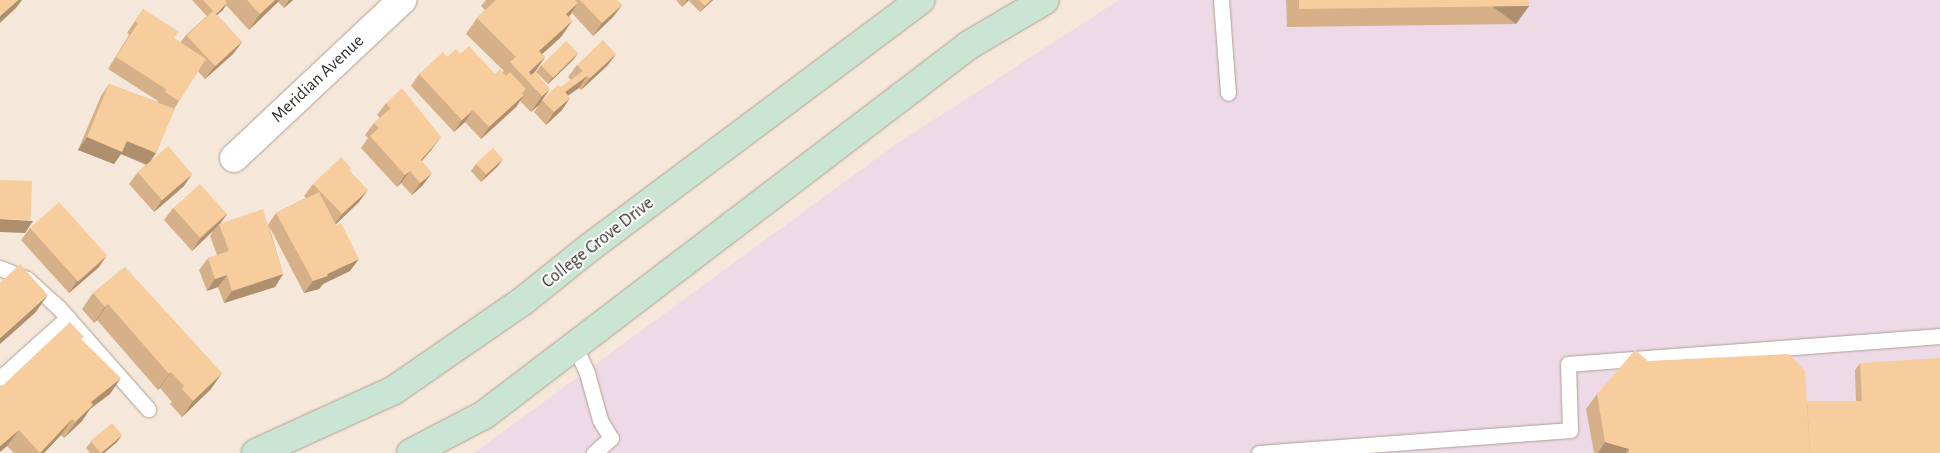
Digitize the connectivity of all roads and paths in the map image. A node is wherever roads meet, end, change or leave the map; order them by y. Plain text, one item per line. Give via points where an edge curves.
1 (402, 0) edge
2 (921, 0) edge
3 (1045, 0) edge
4 (1221, 0) edge
5 (1228, 93) dead end
6 (234, 158) dead end
7 (0, 268) edge
8 (68, 317) junction
9 (1940, 336) edge
10 (575, 346) junction
11 (0, 378) edge
12 (148, 409) dead end
13 (256, 453) edge
14 (411, 453) edge
15 (594, 453) edge
16 (1259, 453) edge

1 - 6 street, Meridian Avenue
2 - 13 main road, College Grove Drive via 523,301 394,390
3 - 10 main road via 969,45
4 - 5 lane
7 - 8 lane via 27,279
8 - 11 lane
8 - 12 lane
9 - 16 lane via 1568,364 1570,430
10 - 14 main road via 484,415
10 - 15 lane via 588,373 600,420 612,438

